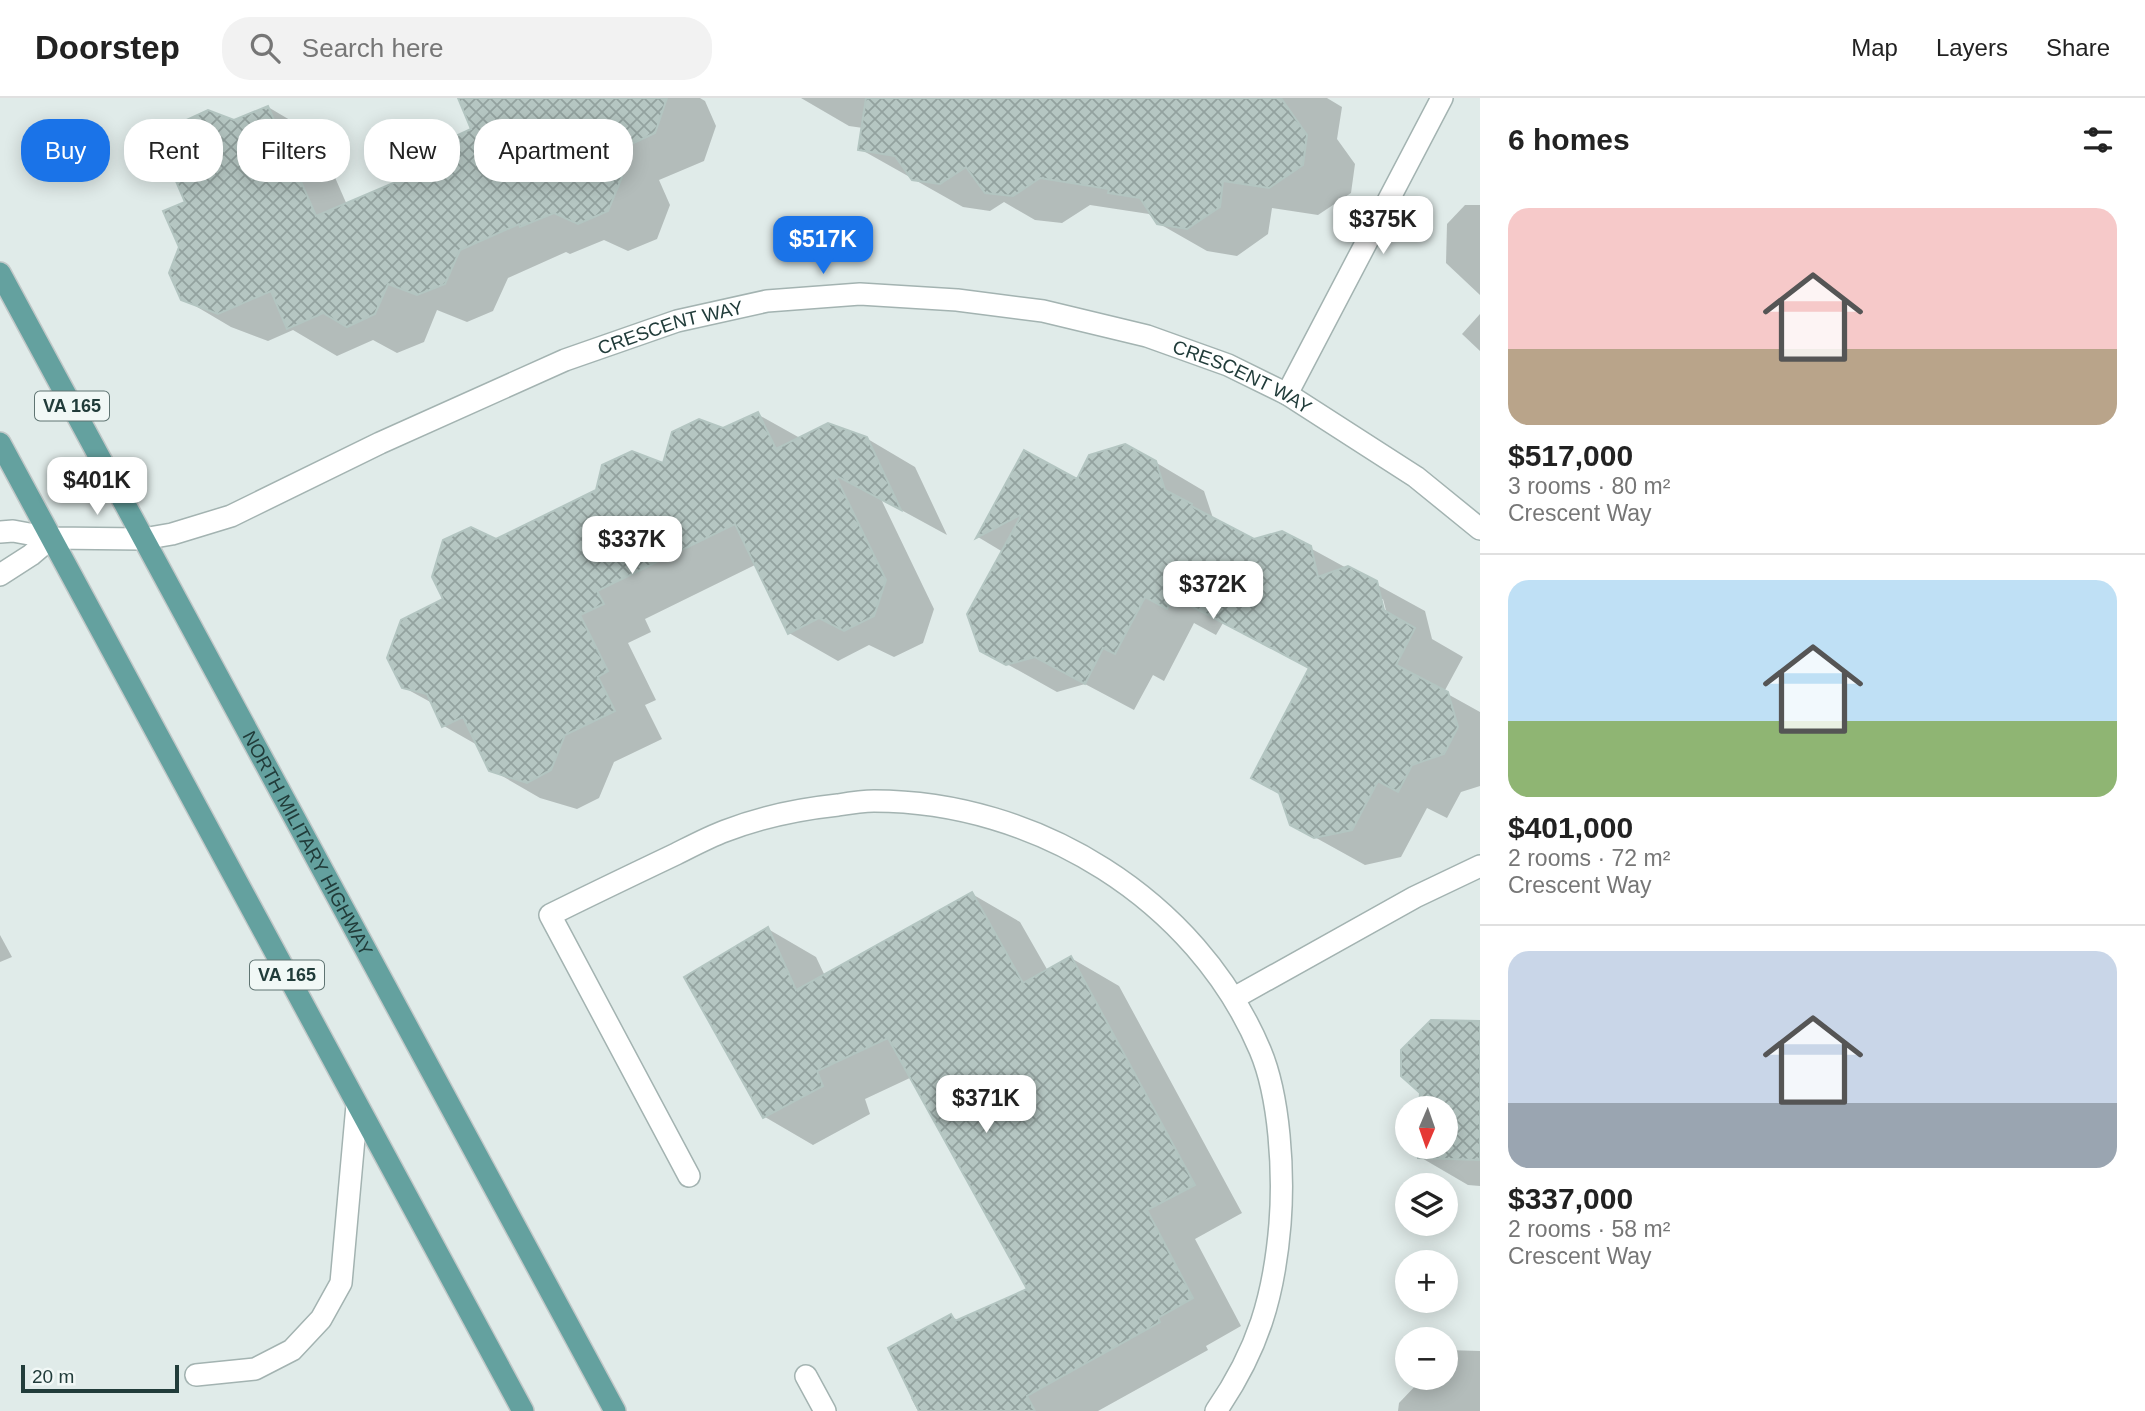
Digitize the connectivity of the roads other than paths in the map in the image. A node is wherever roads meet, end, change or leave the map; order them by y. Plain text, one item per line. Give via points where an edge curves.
1 (1442, 98) edge
2 (0, 273) edge
3 (1287, 394) junction
4 (0, 443) edge
5 (1480, 529) edge
6 (0, 532) edge
7 (51, 538) junction
8 (143, 539) junction
9 (0, 575) edge
10 (1480, 866) edge
11 (1234, 998) junction
12 (357, 1105) junction
13 (689, 1176) dead end
14 (196, 1375) dead end
15 (806, 1376) dead end
16 (523, 1411) edge
17 (615, 1411) edge
18 (825, 1411) edge
19 (1216, 1411) edge

1 - 3 street
2 - 8 main road, NORTH MILITARY HIGHWAY / VA 165
3 - 5 street, CRESCENT WAY via 1416,477
3 - 8 street, CRESCENT WAY via 1228,365 1147,336 1043,311 860,295 767,301 677,321 565,360 231,516
4 - 7 main road, VA 165
6 - 7 street, CRESCENT WAY
7 - 8 street, CRESCENT WAY
7 - 9 street
7 - 12 main road, VA 165
8 - 17 main road, NORTH MILITARY HIGHWAY / VA 165
10 - 11 street
11 - 13 street via 1182,931 1125,881 1061,843 991,816 932,804 872,801 797,810 725,831 550,915
11 - 19 street via 1261,1053 1277,1116 1282,1197 1276,1269 1258,1339
12 - 14 street via 341,1283 321,1319 292,1350 255,1369
12 - 16 main road, VA 165
15 - 18 street

